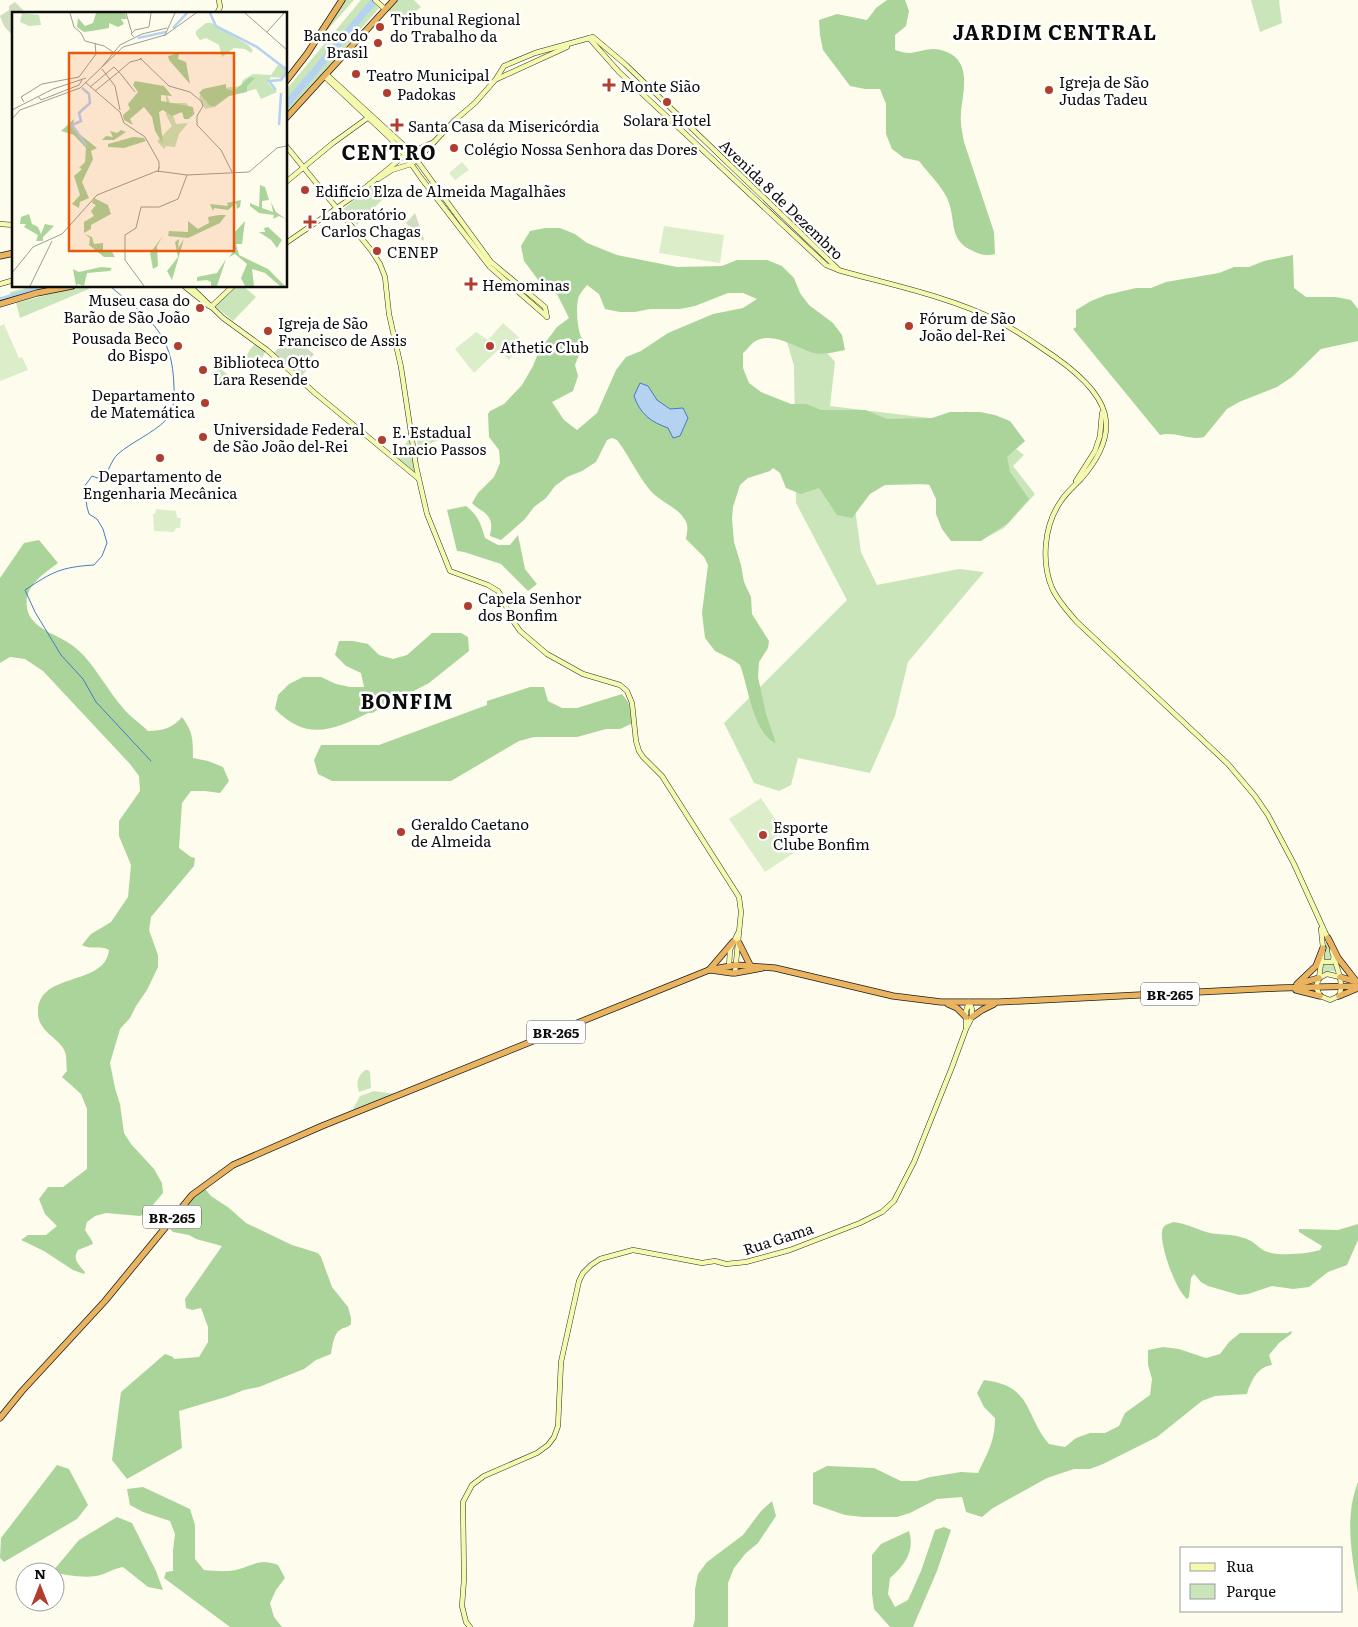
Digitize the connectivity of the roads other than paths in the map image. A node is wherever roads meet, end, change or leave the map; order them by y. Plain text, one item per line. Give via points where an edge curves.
1 (219, 0) edge
2 (342, 0) edge
3 (376, 0) edge
4 (394, 0) edge
5 (383, 6) junction
6 (218, 12) edge
7 (591, 37) junction
8 (325, 75) junction
9 (288, 78) edge
10 (288, 116) edge
11 (370, 116) junction
12 (438, 140) junction
13 (288, 148) edge
14 (410, 152) junction
15 (405, 155) junction
16 (417, 160) junction
17 (396, 163) junction
18 (411, 164) junction
19 (304, 167) junction
20 (392, 170) junction
21 (378, 179) junction
22 (288, 180) edge
23 (337, 209) junction
24 (288, 242) edge
25 (838, 270) junction
26 (62, 288) edge
27 (186, 288) edge
28 (192, 288) edge
29 (231, 288) edge
30 (0, 304) edge
31 (211, 306) junction
32 (419, 479) junction
33 (1317, 913) junction
34 (1328, 938) junction
35 (736, 943) junction
36 (1323, 948) junction
37 (1334, 958) junction
38 (1321, 959) junction
39 (750, 965) junction
40 (732, 966) junction
41 (766, 967) junction
42 (709, 970) junction
43 (734, 973) junction
44 (1340, 977) junction
45 (1318, 978) junction
46 (1297, 984) junction
47 (1358, 984) edge
48 (1341, 986) junction
49 (1316, 987) junction
50 (1279, 988) junction
51 (1320, 996) junction
52 (1339, 996) junction
53 (941, 1002) junction
54 (970, 1002) junction
55 (999, 1002) junction
56 (969, 1017) junction
57 (0, 1418) edge
58 (470, 1627) edge

1 - 6 main road
2 - 9 highway
3 - 5 main road
4 - 5 highway
5 - 8 highway
7 - 12 main road via 535,53 504,66 475,103
7 - 25 main road, Avenida 8 de Dezembro via 632,71
7 - 25 main road, Avenida 8 de Dezembro via 619,72 730,177 826,265
8 - 10 highway
8 - 11 main road
11 - 14 main road
11 - 15 main road
11 - 19 main road
12 - 14 main road
12 - 16 main road
13 - 19 main road
14 - 15 main road
14 - 16 main road
15 - 17 main road
15 - 18 main road
16 - 18 main road
16 - 18 main road via 491,262 545,307 547,317 490,267
17 - 20 main road
17 - 21 main road
18 - 20 main road
19 - 22 main road
19 - 23 main road
20 - 21 main road
21 - 23 main road
23 - 24 main road
23 - 32 main road via 381,266
25 - 33 main road via 944,300 998,321 1070,368 1098,398 1102,409 1095,451 1052,516 1046,560 1052,589 1077,622 1242,780 1276,829
26 - 30 highway
27 - 31 main road
28 - 31 main road
29 - 31 main road
31 - 32 main road
32 - 35 main road via 426,514 450,572 493,587 501,595 520,631 547,654 583,674 620,685 627,691 639,751 662,776 739,896 742,912
33 - 34 main road
33 - 36 main road
34 - 37 main road
34 - 47 highway via 1338,958
35 - 39 highway
35 - 40 main road
35 - 42 highway
36 - 38 main road
36 - 46 highway via 1316,966
37 - 38 main road via 1329,963
37 - 44 main road
38 - 45 main road
39 - 40 highway, BR-265
39 - 41 highway, BR-265
40 - 42 highway, BR-265
40 - 43 main road
41 - 43 highway
41 - 53 highway, BR-265 via 893,996
42 - 43 highway
42 - 57 highway, BR-265 via 232,1165 192,1195 105,1301
44 - 45 main road via 1327,974
44 - 47 highway
44 - 48 main road
45 - 46 highway
45 - 49 main road
46 - 50 highway
47 - 48 highway, BR-265
47 - 52 highway
48 - 49 highway, BR-265
48 - 52 main road
49 - 50 highway, BR-265
49 - 51 main road
50 - 51 highway
50 - 55 highway, BR-265
51 - 52 main road via 1330,1000
53 - 54 highway, BR-265
53 - 56 highway
54 - 55 highway, BR-265
54 - 56 main road via 966,1010
55 - 56 highway
56 - 58 main road, Rua Gama via 914,1162 894,1201 882,1212 790,1250 746,1262 702,1263 632,1250 600,1258 583,1273 561,1362 558,1426 554,1437 537,1453 484,1476 472,1485 463,1502 462,1606

